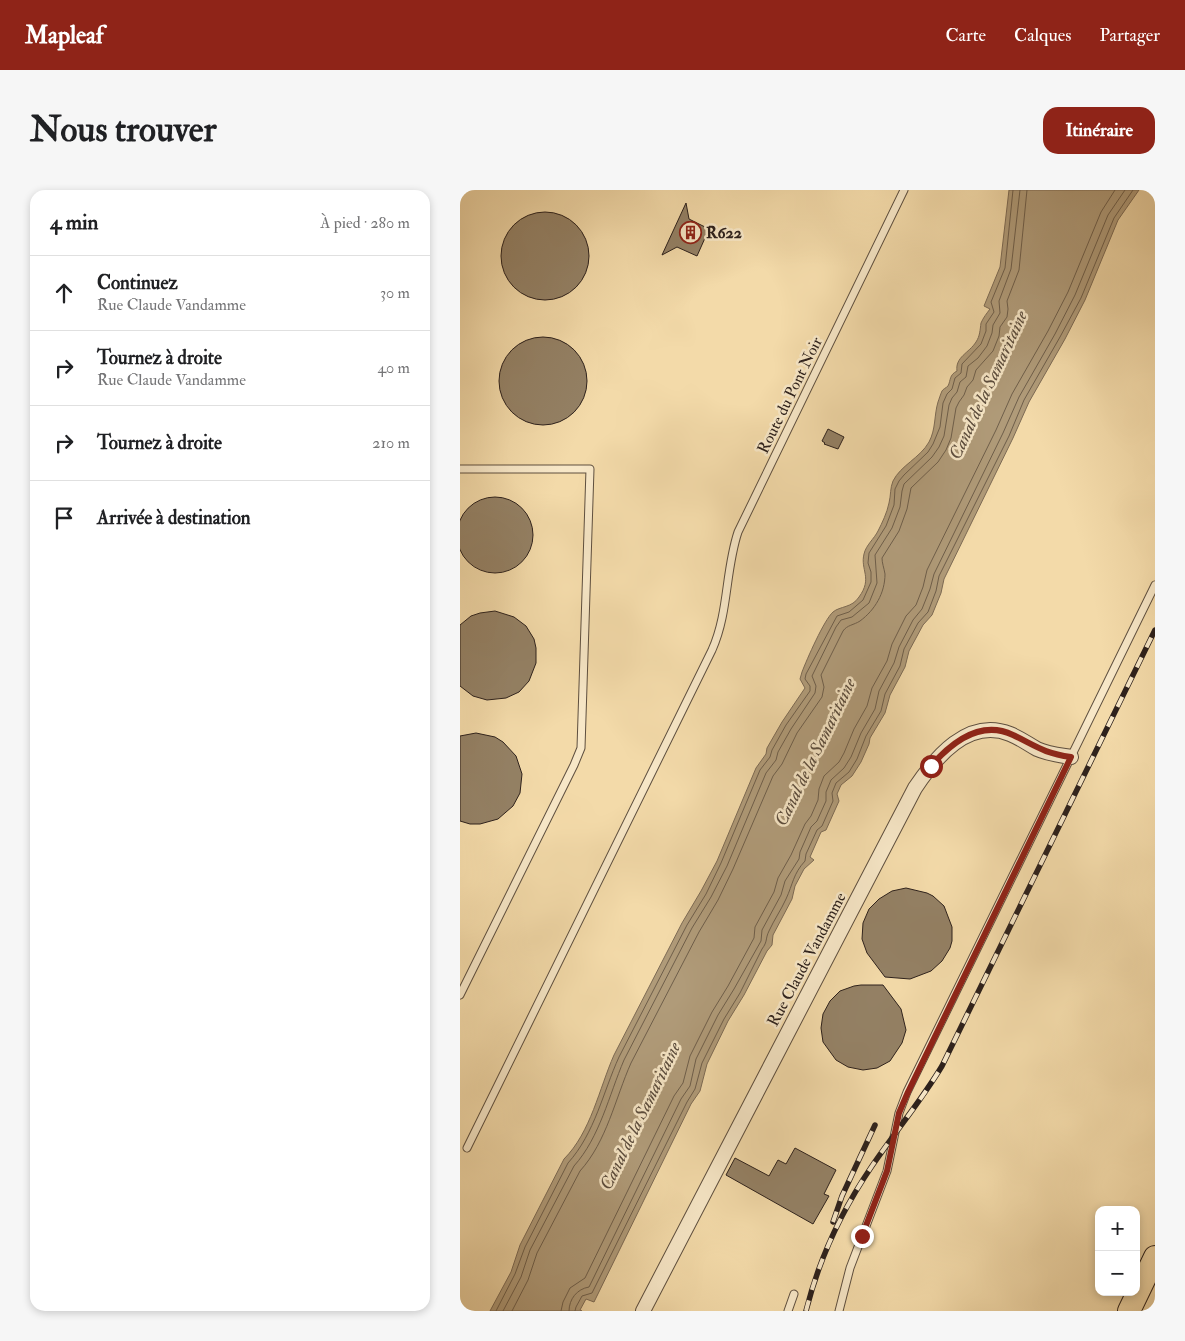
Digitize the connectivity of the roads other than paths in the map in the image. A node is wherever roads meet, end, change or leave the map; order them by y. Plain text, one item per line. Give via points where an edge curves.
1 (904, 190) edge
2 (460, 468) edge
3 (1155, 585) edge
4 (1071, 757) junction
5 (460, 995) edge
6 (467, 1148) dead end
7 (1155, 1257) edge
8 (794, 1294) dead end
9 (643, 1311) edge
10 (788, 1311) edge
11 (839, 1311) edge
12 (1128, 1311) edge

1 - 6 lane, Route du Pont Noir via 738,532 730,560 723,620 712,650
2 - 5 lane via 590,469 581,748
3 - 4 lane
4 - 9 street, Rue Claude Vandamme via 1045,752 1004,732 987,730 958,740 931,766 915,788
4 - 11 lane via 905,1098 896,1124 887,1171 850,1268
7 - 12 main road
8 - 10 lane

